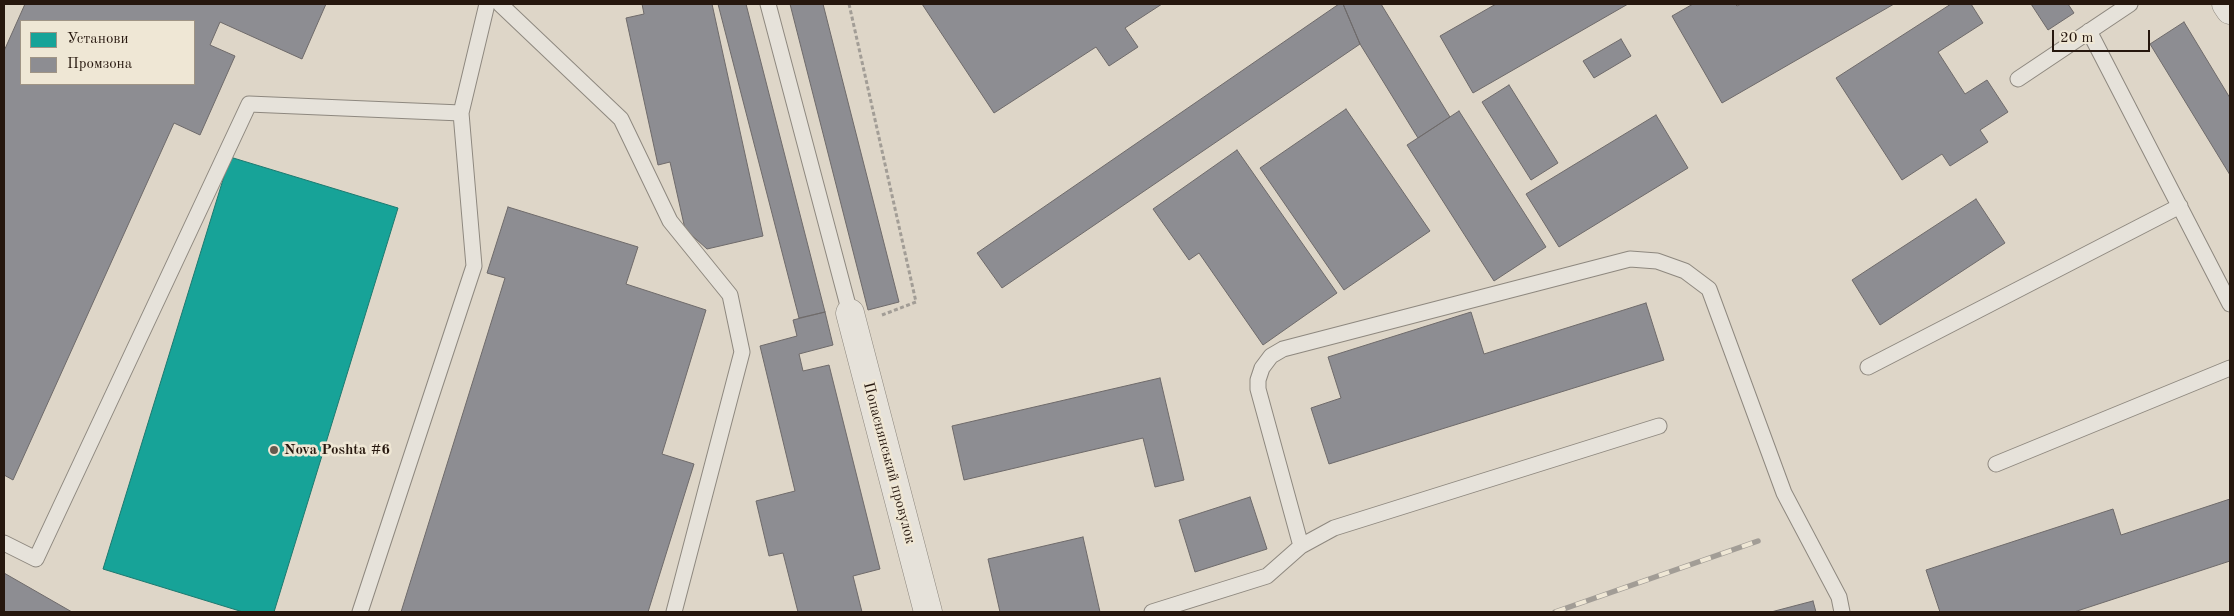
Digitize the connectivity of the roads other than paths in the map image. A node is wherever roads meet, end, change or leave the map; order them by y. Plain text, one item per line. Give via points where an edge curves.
1 (487, 4) edge
2 (500, 4) edge
3 (768, 4) edge
4 (2130, 4) edge
5 (2226, 4) edge
6 (2230, 10) edge
7 (2089, 30) junction
8 (2018, 79) dead end
9 (461, 113) junction
10 (2180, 206) junction
11 (2230, 304) edge
12 (852, 320) joint
13 (1868, 367) dead end
14 (2230, 368) edge
15 (1659, 426) dead end
16 (1996, 464) dead end
17 (4, 543) edge
18 (1301, 546) junction
19 (360, 612) edge
20 (674, 612) edge
21 (928, 612) edge
22 (1152, 612) edge
23 (1842, 612) edge

1 - 9 lane
2 - 20 lane via 620,119 670,221 730,295 742,352
3 - 12 lane
4 - 7 lane
5 - 6 street
7 - 8 lane
7 - 10 lane
9 - 17 lane via 250,104 36,559
9 - 19 lane via 474,266
10 - 11 lane
10 - 13 lane
12 - 21 street, Попаснянський провулок
14 - 16 lane
15 - 18 lane via 1334,528
18 - 22 lane via 1267,576
18 - 23 lane via 1258,389 1262,368 1271,356 1292,346 1630,258 1658,261 1685,271 1709,289 1784,492 1839,597

